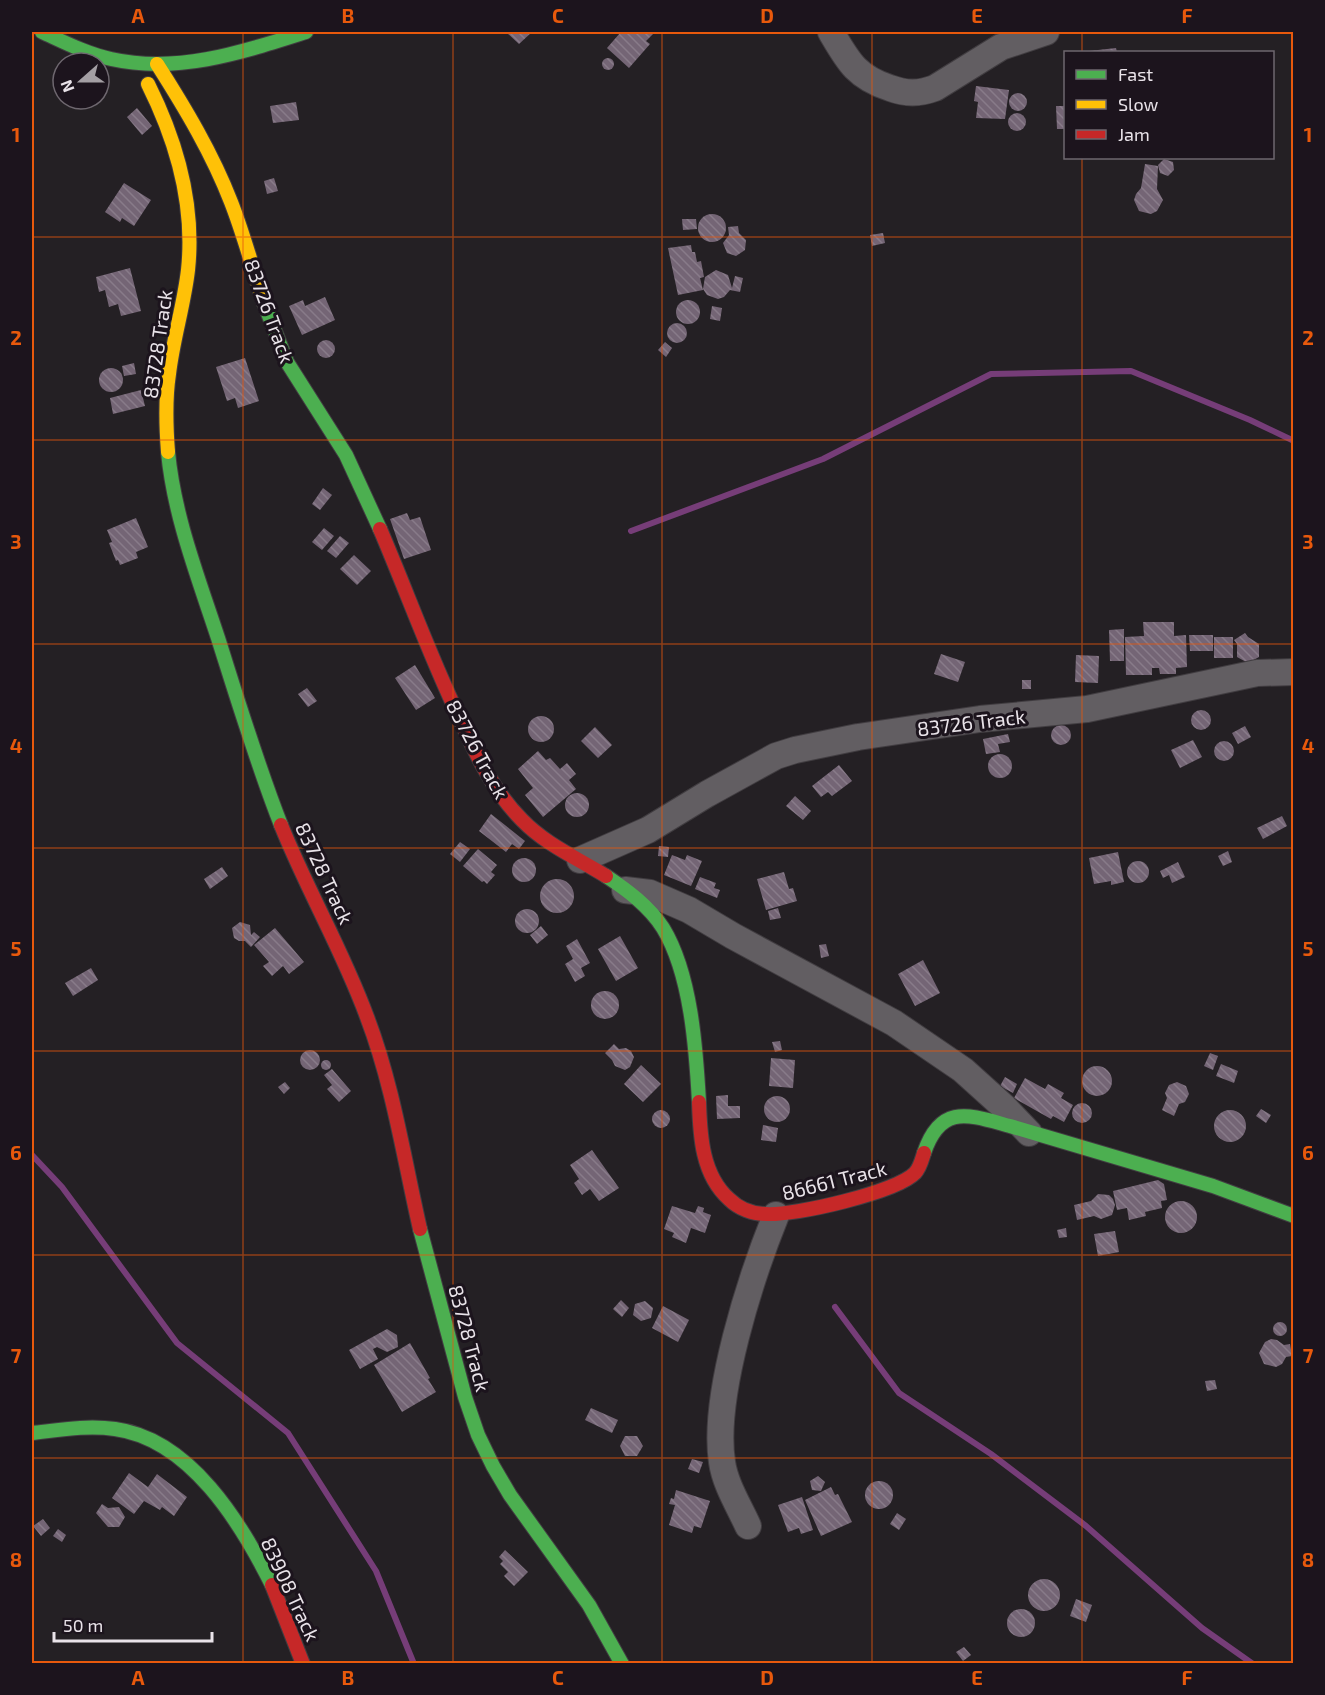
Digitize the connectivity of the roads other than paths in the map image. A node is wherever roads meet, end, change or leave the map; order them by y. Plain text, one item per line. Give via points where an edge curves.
1 (42, 32) edge
2 (306, 32) edge
3 (831, 32) edge
4 (1046, 32) edge
5 (137, 64) junction
6 (157, 64) junction
7 (1293, 672) edge
8 (580, 860) junction
9 (625, 890) junction
10 (1029, 1134) junction
11 (776, 1215) junction
12 (1293, 1216) edge
13 (32, 1433) edge
14 (748, 1526) dead end
15 (303, 1664) edge
16 (622, 1664) edge

1 - 5 street via 92,54
2 - 6 street via 212,58
3 - 4 street via 863,77 883,86 923,93 1001,47
5 - 6 street
5 - 16 street, 83728 Track via 164,113 175,147 189,230 188,267 167,386 171,475 183,528 266,789 355,986 375,1040 424,1242 478,1434 497,1475 581,1593
6 - 8 street, 83726 Track via 224,183 281,351 344,451 426,643 489,776 510,808 540,837
7 - 8 street, 83726 Track via 1257,673 1087,709 980,719 795,750 776,756 648,830
8 - 9 street, 86661 Track
9 - 10 street via 650,893 689,910 894,1023 963,1070
9 - 11 street, 86661 Track via 656,916 681,974 697,1075 699,1128 705,1161 715,1184 745,1210
10 - 11 street, 86661 Track via 967,1117 952,1117 934,1130 916,1172 904,1182
10 - 12 street, 86661 Track via 1198,1183
11 - 14 street via 750,1290 724,1399 722,1463
13 - 15 street, 83908 Track via 106,1427 127,1431 154,1441 195,1470 233,1517 264,1568

